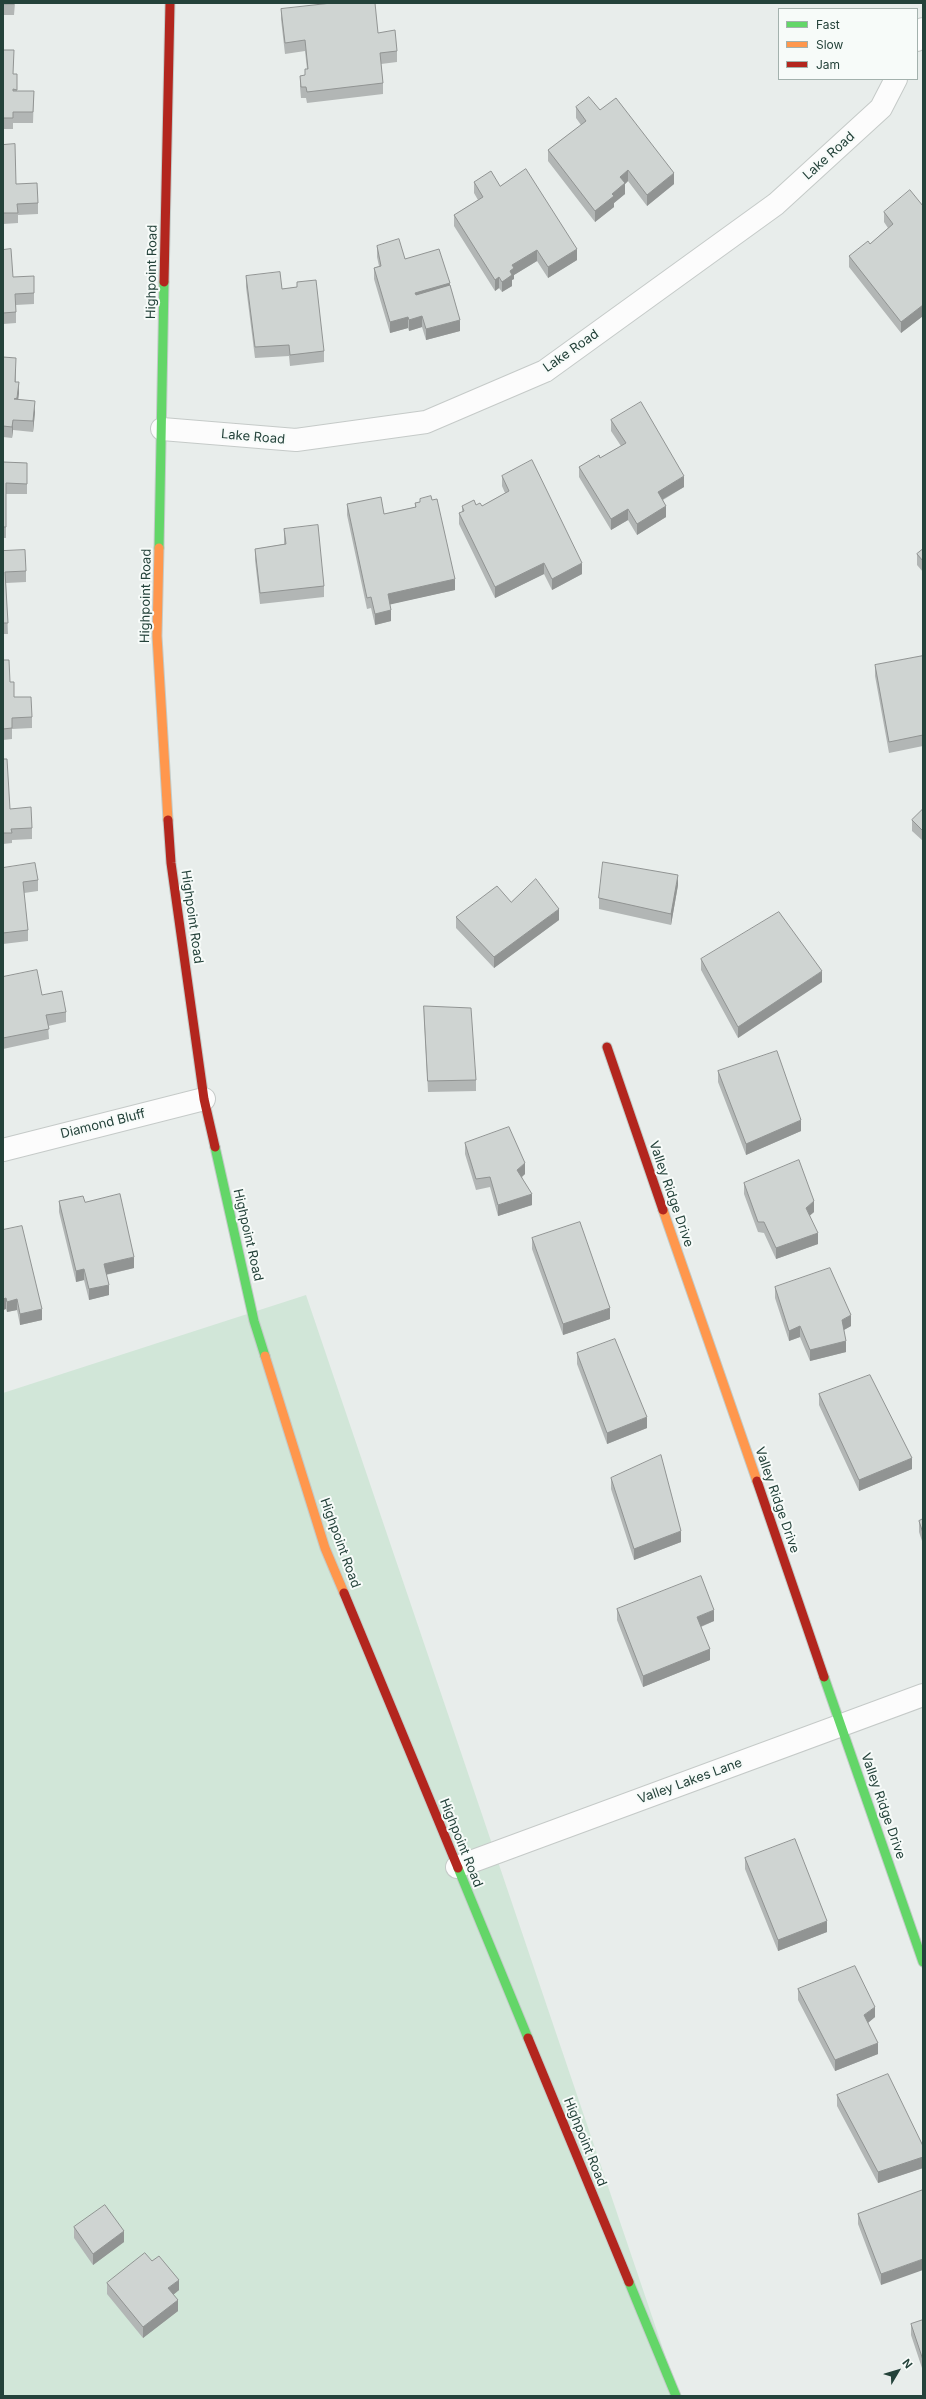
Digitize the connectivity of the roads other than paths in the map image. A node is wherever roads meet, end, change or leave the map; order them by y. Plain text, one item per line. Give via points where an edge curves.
1 (170, 3) edge
2 (923, 29) edge
3 (918, 38) edge
4 (895, 80) edge
5 (162, 429) junction
6 (607, 1047) dead end
7 (204, 1099) junction
8 (3, 1150) edge
9 (923, 1695) edge
10 (841, 1725) junction
11 (457, 1867) junction
12 (923, 1962) edge
13 (676, 2396) edge

1 - 5 street, Highpoint Road
2 - 3 street
4 - 5 street, Lake Road via 881,108 776,204 545,371 426,422 296,440
5 - 7 street, Highpoint Road via 157,636 170,855
6 - 10 street, Valley Ridge Drive
7 - 8 street, Diamond Bluff
7 - 11 street, Highpoint Road via 254,1321 325,1548
9 - 10 street, Valley Lakes Lane
10 - 11 street, Valley Lakes Lane
10 - 12 street, Valley Ridge Drive
11 - 13 street, Highpoint Road

